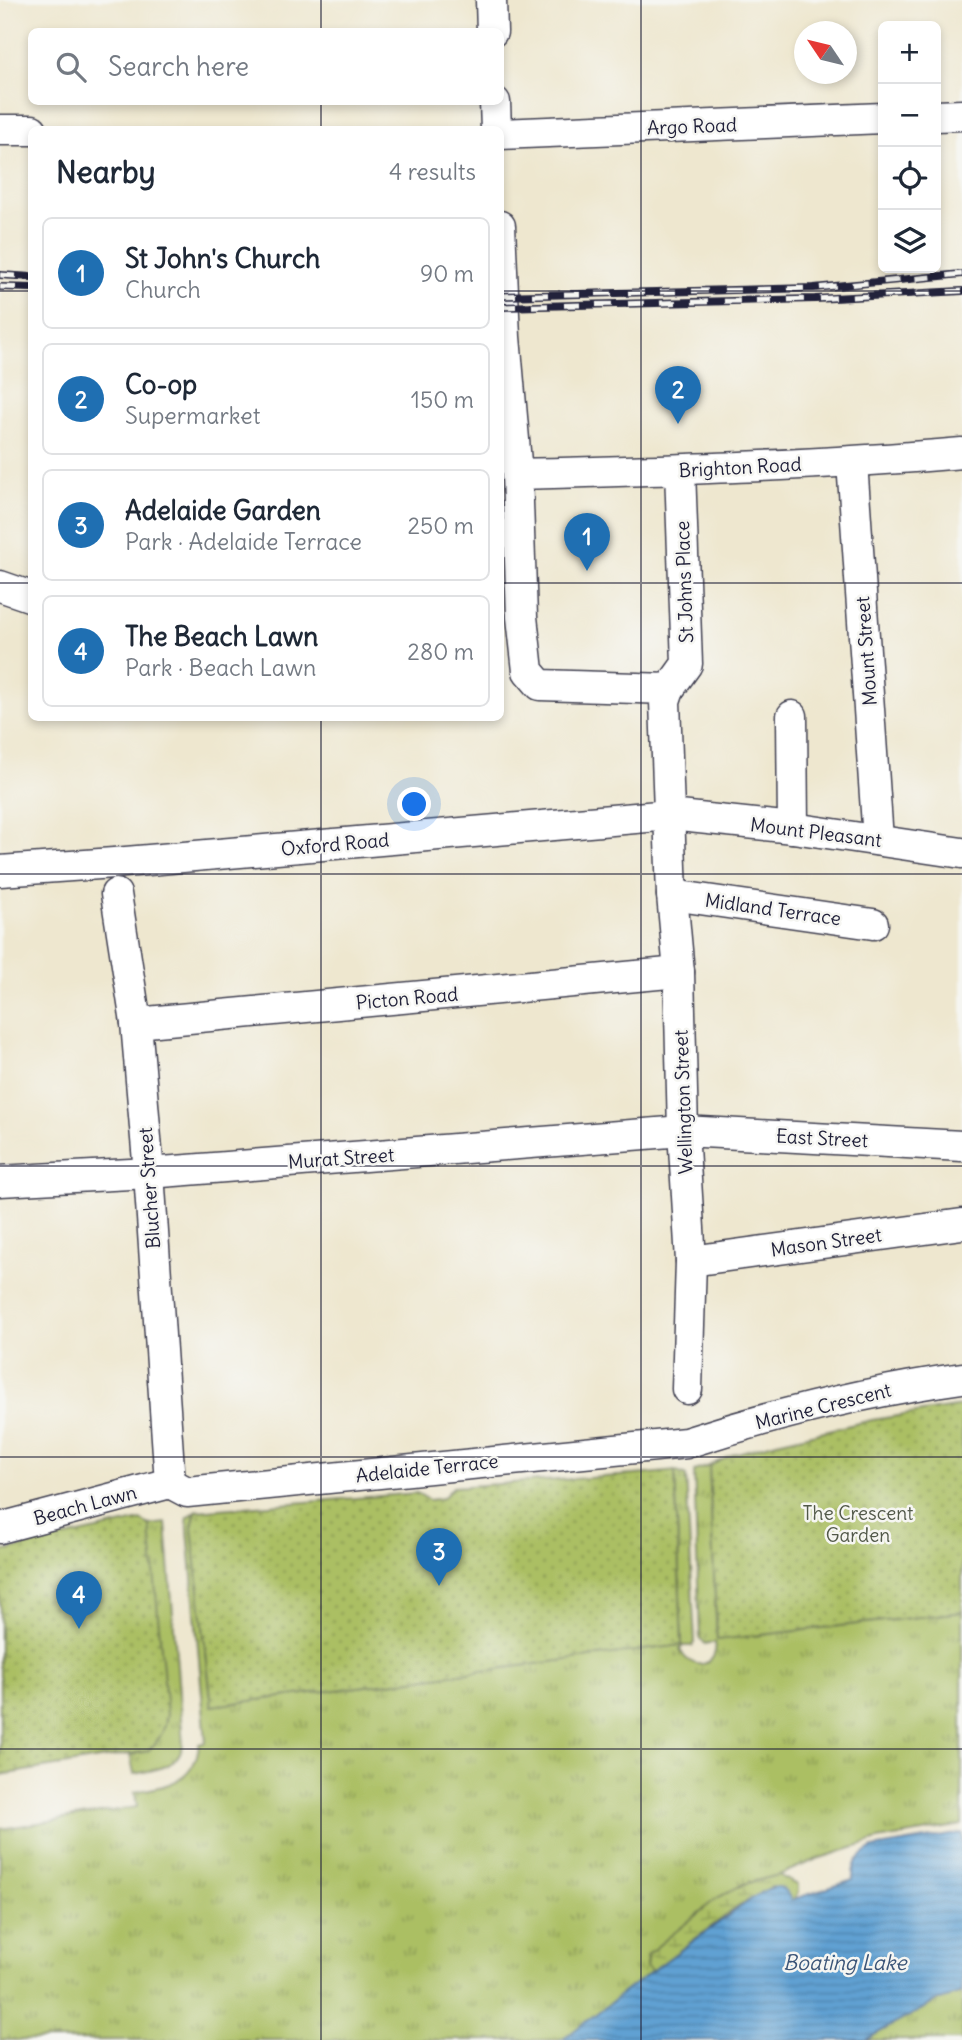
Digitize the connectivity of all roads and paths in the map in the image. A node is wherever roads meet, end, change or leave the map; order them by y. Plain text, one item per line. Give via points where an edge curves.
1 (491, 0) edge
2 (492, 28) edge
3 (495, 105) edge
4 (962, 115) edge
5 (941, 116) edge
6 (878, 118) edge
7 (496, 126) edge
8 (0, 130) edge
9 (28, 130) edge
10 (504, 134) edge
11 (504, 315) edge
12 (962, 453) edge
13 (852, 462) junction
14 (680, 470) junction
15 (517, 474) junction
16 (0, 586) edge
17 (28, 596) edge
18 (511, 617) edge
19 (669, 689) junction
20 (792, 716) dead end
21 (670, 815) junction
22 (793, 828) junction
23 (878, 840) junction
24 (962, 853) edge
25 (0, 871) edge
26 (116, 894) dead end
27 (672, 895) junction
28 (873, 924) dead end
29 (679, 972) junction
30 (136, 1023) junction
31 (682, 1131) junction
32 (962, 1146) edge
33 (149, 1173) junction
34 (0, 1181) edge
35 (962, 1224) edge
36 (691, 1261) junction
37 (962, 1378) edge
38 (687, 1389) dead end
39 (686, 1443) joint
40 (170, 1483) junction
41 (0, 1528) edge

1 - 2 street
3 - 7 street
4 - 5 street
6 - 10 street, Argo Road
8 - 9 street
11 - 15 street
12 - 13 street, Brighton Road
13 - 14 street, Brighton Road
13 - 23 street, Mount Street
14 - 15 street, Brighton Road
14 - 19 street, St Johns Place via 687,664
15 - 18 street
16 - 17 street
18 - 19 street via 528,671 540,685
19 - 21 street, Wellington Street
20 - 22 street
21 - 22 street, Mount Pleasant
21 - 25 street, Oxford Road
21 - 27 street, Wellington Street
22 - 23 street, Mount Pleasant
23 - 24 street, Mount Pleasant
26 - 30 street, Blucher Street
27 - 28 street, Midland Terrace
27 - 29 street, Wellington Street
29 - 30 street, Picton Road
29 - 31 street, Wellington Street
30 - 33 street, Blucher Street
31 - 32 street, East Street
31 - 33 street, Murat Street
31 - 36 street, Wellington Street
33 - 34 street, Murat Street
33 - 40 street, Blucher Street
35 - 36 street, Mason Street
36 - 38 street, Wellington Street
37 - 39 street, Marine Crescent via 899,1387
39 - 40 street, Adelaide Terrace via 187,1492
40 - 41 street, Beach Lawn

